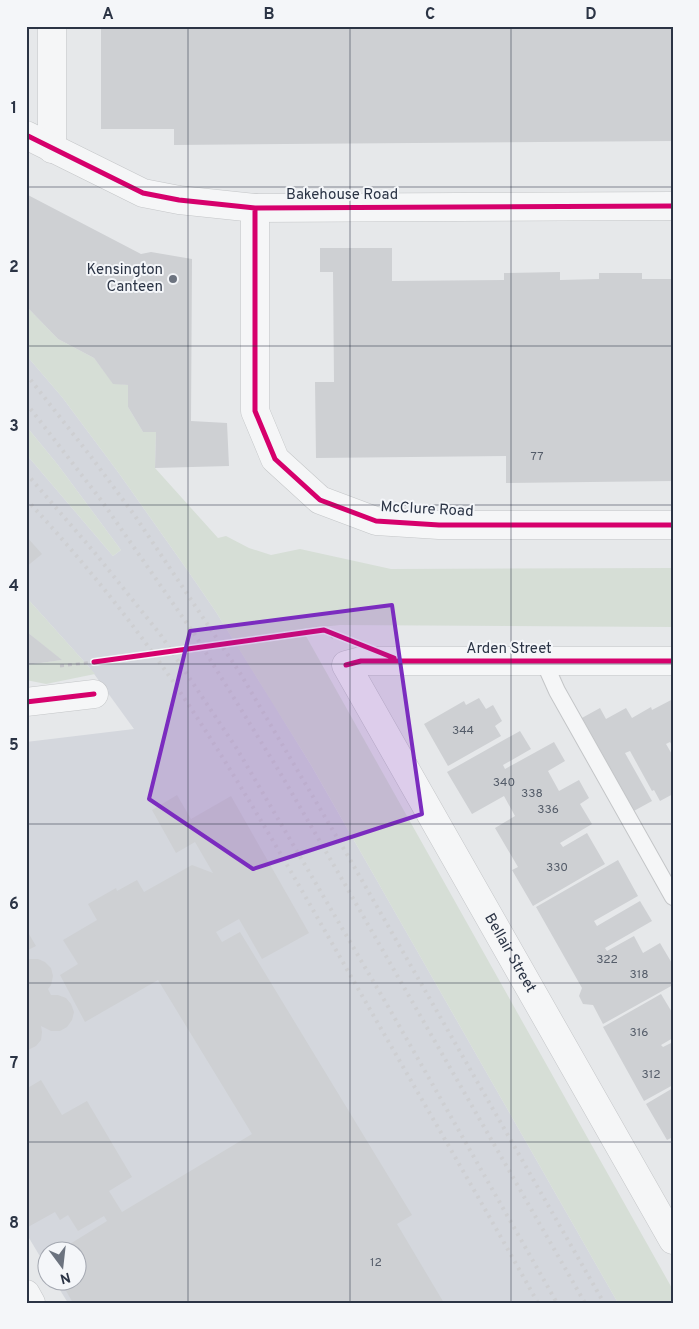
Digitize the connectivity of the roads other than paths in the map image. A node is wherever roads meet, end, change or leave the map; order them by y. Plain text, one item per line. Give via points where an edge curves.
1 (52, 26) edge
2 (26, 135) edge
3 (52, 148) junction
4 (673, 206) edge
5 (255, 208) junction
6 (673, 525) edge
7 (673, 661) edge
8 (544, 662) junction
9 (346, 665) joint
10 (94, 694) dead end
11 (26, 702) edge
12 (673, 897) edge
13 (673, 1240) edge
14 (26, 1294) edge
15 (31, 1303) edge

1 - 3 street
2 - 3 street, Bakehouse Road
3 - 5 street, Bakehouse Road via 143,192 179,200
4 - 5 street, Bakehouse Road
5 - 6 street, McClure Road via 254,411 275,459 320,500 376,521 439,525
7 - 8 street, Arden Street
8 - 9 street, Arden Street via 360,661
8 - 12 lane via 557,692
9 - 13 street, Bellair Street
10 - 11 street
14 - 15 street

